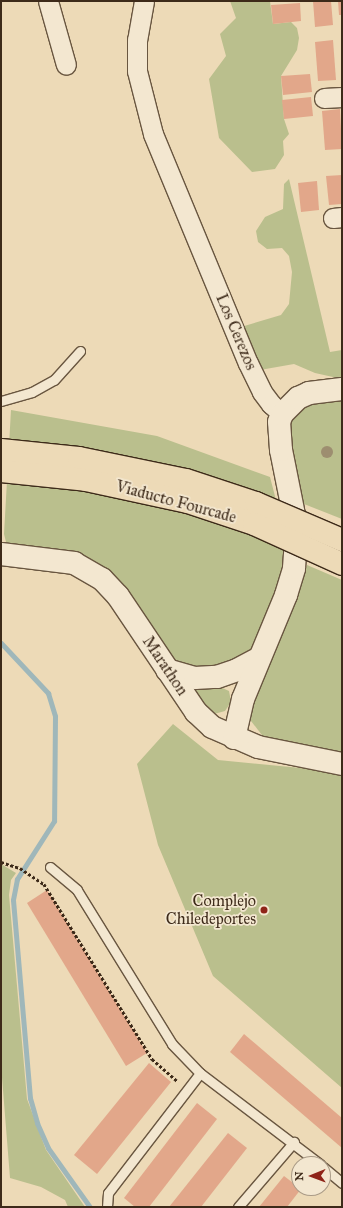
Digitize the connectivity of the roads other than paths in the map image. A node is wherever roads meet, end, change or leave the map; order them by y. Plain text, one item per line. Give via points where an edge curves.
1 (48, 1) edge
2 (144, 1) edge
3 (66, 65) dead end
4 (80, 351) dead end
5 (342, 389) edge
6 (1, 401) edge
7 (282, 414) junction
8 (1, 450) edge
9 (1, 471) edge
10 (342, 540) edge
11 (1, 554) edge
12 (342, 564) edge
13 (258, 659) junction
14 (167, 670) junction
15 (234, 738) junction
16 (342, 764) edge
17 (50, 867) dead end
18 (200, 1073) junction
19 (294, 1142) junction
20 (311, 1156) edge
21 (331, 1173) edge
22 (342, 1182) edge
23 (107, 1207) edge
24 (238, 1207) edge

1 - 3 street
2 - 7 street, Los Cerezos via 137,40 137,71 153,134 248,363 262,392
4 - 6 lane via 54,380 32,392
5 - 7 street via 309,393 289,405
7 - 13 street via 279,432 294,515 294,568 286,595
8 - 10 main road, Viaducto Fourcade, bridge via 79,458 186,480 256,503
9 - 12 main road, Viaducto Fourcade, bridge via 86,480 188,502 261,527
11 - 14 street, Marathon via 74,564 92,571 118,596
13 - 14 street via 237,670 212,678 195,678
13 - 15 street via 243,699
14 - 15 street, Marathon via 196,712 212,727
15 - 16 street, Marathon via 286,754
17 - 18 lane via 77,890 172,1044
18 - 19 lane
18 - 23 lane via 108,1193
19 - 20 lane
19 - 24 lane
21 - 22 lane

